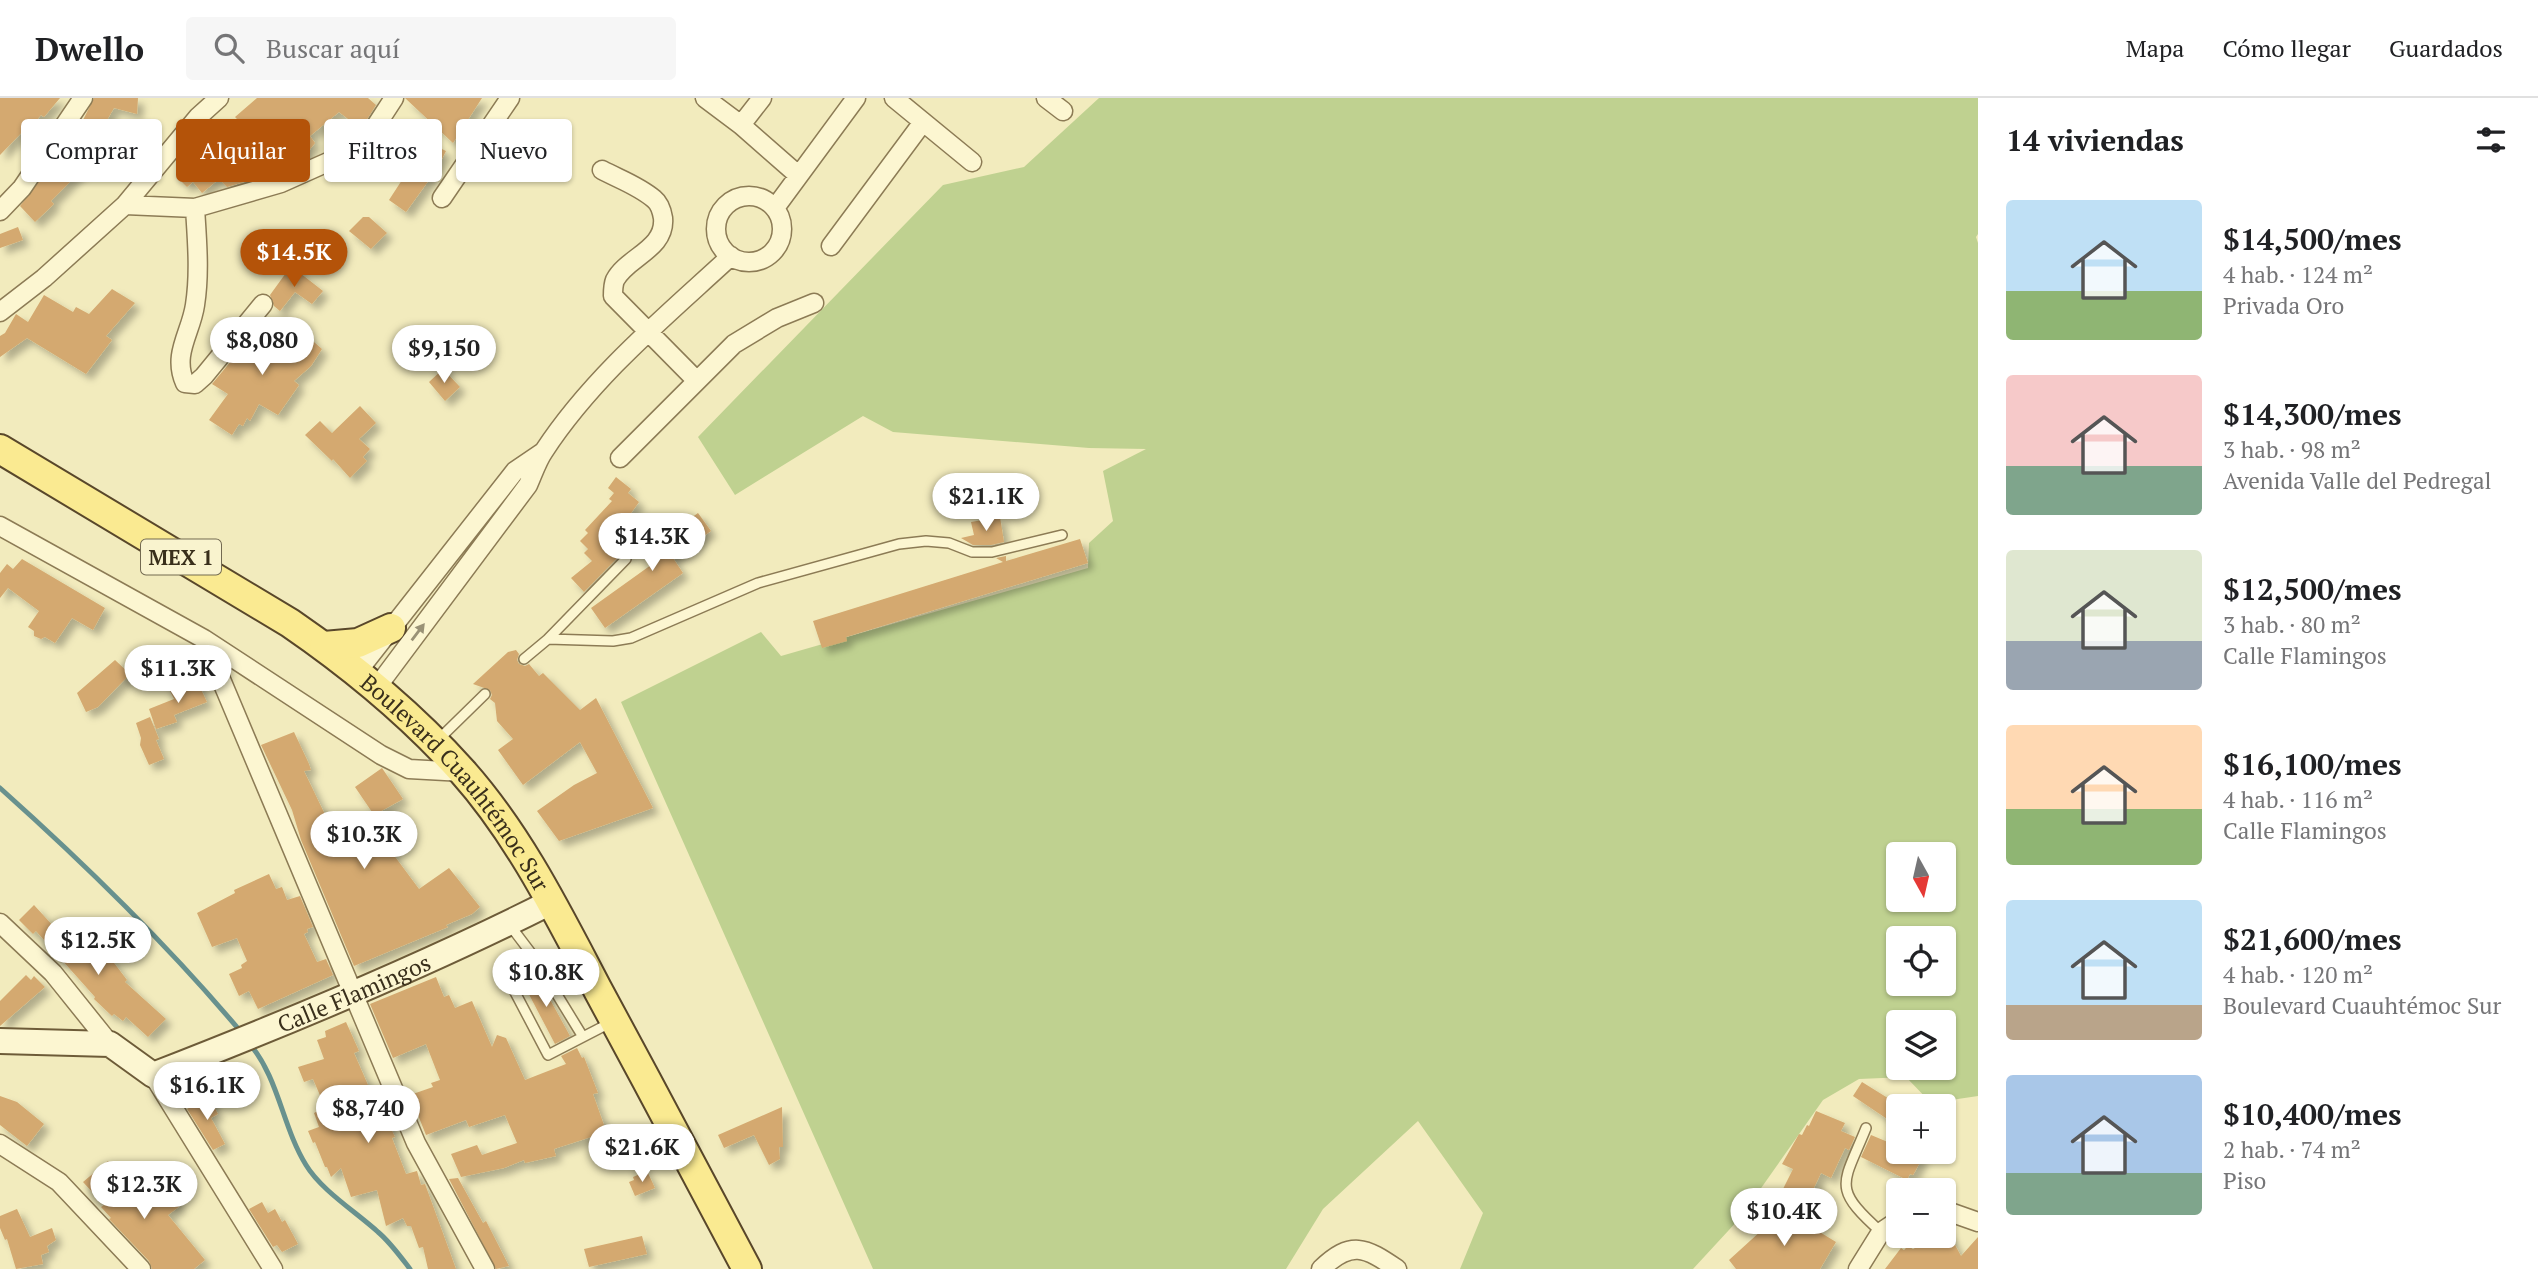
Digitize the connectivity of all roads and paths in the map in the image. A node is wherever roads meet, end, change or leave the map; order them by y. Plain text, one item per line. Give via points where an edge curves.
1 (83, 98) edge
2 (219, 98) edge
3 (394, 98) edge
4 (510, 98) edge
5 (705, 98) edge
6 (762, 98) edge
7 (856, 98) edge
8 (894, 98) edge
9 (1046, 98) edge
10 (1063, 111) dead end
11 (923, 122) junction
12 (741, 125) junction
13 (972, 162) dead end
14 (602, 170) dead end
15 (798, 175) junction
16 (442, 198) dead end
17 (125, 205) junction
18 (195, 208) junction
19 (775, 208) junction
20 (0, 211) edge
21 (831, 246) dead end
22 (731, 256) junction
23 (814, 303) dead end
24 (263, 304) dead end
25 (0, 312) edge
26 (647, 333) junction
27 (696, 380) junction
28 (0, 449) edge
29 (543, 452) junction
30 (620, 458) dead end
31 (0, 526) edge
32 (1062, 535) dead end
33 (463, 537) junction
34 (481, 549) junction
35 (626, 559) dead end
36 (391, 628) junction
37 (204, 639) junction
38 (548, 639) junction
39 (324, 646) junction
40 (524, 659) dead end
41 (367, 679) junction
42 (485, 694) dead end
43 (434, 743) junction
44 (463, 772) junction
45 (551, 902) junction
46 (0, 923) edge
47 (509, 923) junction
48 (534, 957) junction
49 (354, 992) junction
50 (615, 1021) junction
51 (583, 1037) junction
52 (0, 1041) edge
53 (110, 1044) junction
54 (153, 1075) junction
55 (1866, 1128) dead end
56 (0, 1144) edge
57 (1956, 1214) edge
58 (1978, 1222) edge
59 (1886, 1229) edge
60 (1881, 1232) junction
61 (141, 1269) edge
62 (273, 1269) edge
63 (485, 1269) edge
64 (747, 1269) edge
65 (1321, 1269) edge
66 (1397, 1269) edge
67 (1858, 1269) edge

1 - 20 street via 22,188
2 - 17 street
3 - 18 street via 368,138 346,154 281,183
4 - 16 street
5 - 12 street
6 - 12 street
7 - 15 street
8 - 11 street
9 - 10 street
11 - 13 street
11 - 21 street
12 - 15 street
14 - 26 street via 657,201 663,215 663,231 613,283 613,296
15 - 19 street
17 - 18 street
17 - 25 street
18 - 24 street via 199,263 195,306 179,360 185,383 195,384 204,376
19 - 22 street via 782,234 774,251 758,260
19 - 22 street via 750,196 725,207 716,233
22 - 26 street
23 - 27 street via 777,318 734,344
26 - 27 street
26 - 29 street via 590,392
27 - 30 street
28 - 39 main road, Boulevard Cuauhtémoc Sur / MEX 1
29 - 33 street via 514,471
29 - 34 street via 528,485
31 - 37 street
32 - 38 lane via 992,552 926,541 899,544 758,583 631,638
33 - 34 street
33 - 36 street
41 -> 34 street
35 - 38 lane
36 - 39 main road via 358,643
36 - 41 street
37 - 44 street via 381,755 409,769
37 - 49 street
38 - 40 lane
39 - 41 main road, Boulevard Cuauhtémoc Sur / MEX 1
41 - 43 main road, Boulevard Cuauhtémoc Sur / MEX 1
42 - 43 lane
43 - 44 main road, Boulevard Cuauhtémoc Sur / MEX 1
44 - 45 main road, Boulevard Cuauhtémoc Sur / MEX 1
45 - 47 street, Calle Flamingos
45 - 50 main road, Boulevard Cuauhtémoc Sur / MEX 1
46 - 53 street via 53,973
47 - 48 lane
47 - 49 street, Calle Flamingos
48 - 51 lane
48 - 51 lane via 506,975 548,1055
49 - 54 street, Calle Flamingos
49 - 63 street via 416,1143
50 - 51 lane
50 - 64 main road, Boulevard Cuauhtémoc Sur / MEX 1
52 - 53 street
53 - 54 street
54 - 62 street
55 - 60 lane via 1846,1180 1846,1194
56 - 61 street via 59,1182
57 - 58 street
59 - 60 street
60 - 67 street
65 - 66 street via 1336,1254 1359,1248

